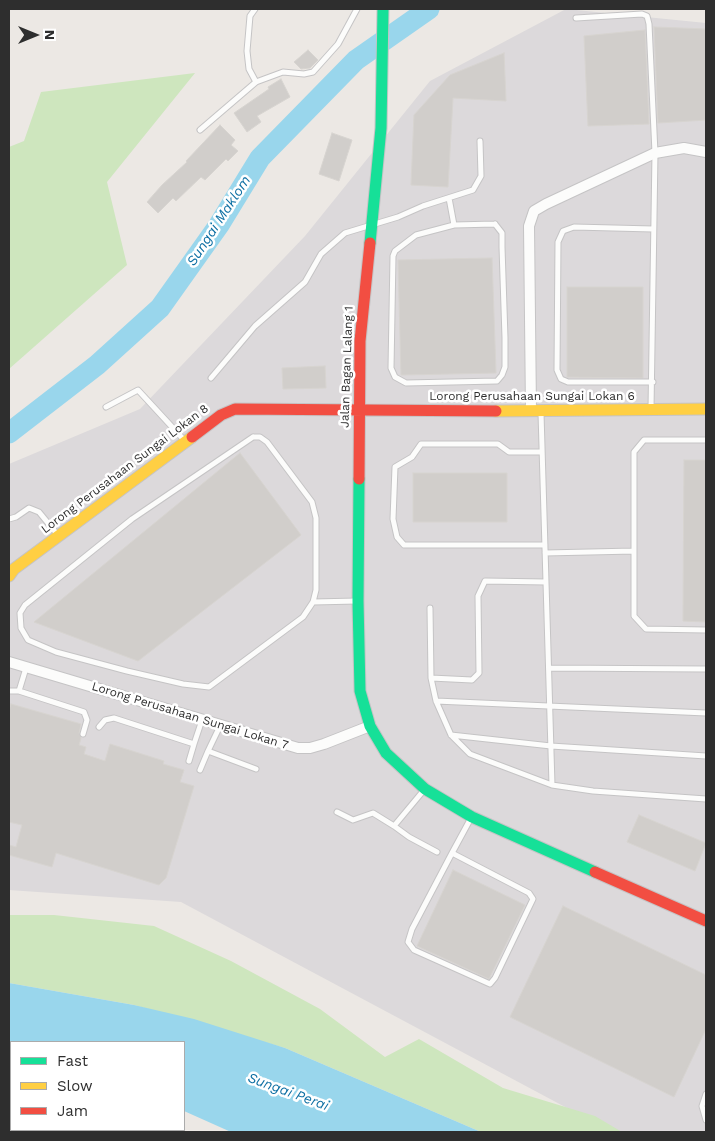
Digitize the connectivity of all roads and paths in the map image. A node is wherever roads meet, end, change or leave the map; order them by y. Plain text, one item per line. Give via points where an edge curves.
1 (255, 9) edge
2 (357, 9) edge
3 (383, 9) edge
4 (576, 18) dead end
5 (256, 82) junction
6 (200, 130) dead end
7 (480, 142) dead end
8 (706, 152) edge
9 (655, 154) junction
10 (449, 198) junction
11 (454, 225) junction
12 (371, 226) junction
13 (653, 229) junction
14 (211, 378) dead end
15 (653, 382) junction
16 (106, 407) dead end
17 (651, 409) junction
18 (706, 409) edge
19 (536, 410) junction
20 (359, 411) junction
21 (706, 440) edge
22 (185, 442) junction
23 (542, 452) junction
24 (9, 519) edge
25 (58, 536) junction
26 (545, 545) junction
27 (634, 551) junction
28 (545, 553) junction
29 (9, 576) edge
30 (546, 582) junction
31 (358, 601) junction
32 (313, 602) junction
33 (430, 608) dead end
34 (706, 630) edge
35 (9, 662) edge
36 (26, 667) junction
37 (548, 668) junction
38 (706, 669) edge
39 (431, 678) junction
40 (19, 691) junction
41 (9, 692) edge
42 (436, 701) junction
43 (550, 705) junction
44 (706, 712) edge
45 (202, 720) junction
46 (220, 726) junction
47 (370, 726) junction
48 (99, 727) dead end
49 (84, 734) dead end
50 (451, 735) junction
51 (194, 744) junction
52 (551, 746) junction
53 (208, 751) junction
54 (706, 756) edge
55 (189, 761) dead end
56 (256, 769) dead end
57 (200, 770) dead end
58 (552, 785) junction
59 (425, 789) junction
60 (706, 799) edge
61 (337, 812) dead end
62 (472, 817) junction
63 (394, 826) junction
64 (436, 852) dead end
65 (452, 853) junction
66 (706, 921) edge
67 (706, 1094) edge
68 (706, 1120) edge

1 - 5 lane via 250,16 246,51 249,69
2 - 5 lane via 338,44 313,72 283,72
3 - 12 main road, Jalan Bagan Lalang 1 via 380,128
4 - 9 lane via 647,16
5 - 6 lane
7 - 10 lane via 481,176 473,190
8 - 9 street via 684,148
9 - 13 lane
9 - 19 street via 534,210 528,226
10 - 11 lane
10 - 12 lane
11 - 11 lane via 495,224 502,233 505,367 497,381 406,383 395,377 391,368 393,256 400,246 416,235
12 - 14 lane via 344,233 321,254 305,282 255,326
12 - 20 main road, Jalan Bagan Lalang 1 via 360,340
13 - 15 lane
13 - 15 lane via 574,227 563,231 558,242 557,370 561,379 568,382
15 - 17 lane
16 - 22 lane via 138,390
17 - 18 main road, Lorong Perusahaan Sungai Lokan 6
17 - 19 main road, Lorong Perusahaan Sungai Lokan 6
19 - 20 main road, Lorong Perusahaan Sungai Lokan 6
19 - 23 lane
20 - 22 main road, Lorong Perusahaan Sungai Lokan 8 via 235,409 221,415
20 - 31 main road, Jalan Bagan Lalang 1
21 - 27 lane via 644,440 634,452
22 - 25 main road, Lorong Perusahaan Sungai Lokan 8
23 - 26 lane
23 - 26 lane via 509,452 498,444 420,444 412,457 395,468 393,519 397,537 404,545
24 - 25 lane via 29,508 39,512
25 - 29 main road, Lorong Perusahaan Sungai Lokan 8
26 - 28 lane
27 - 28 lane
27 - 34 lane via 634,616 646,629
28 - 30 lane
30 - 37 lane
30 - 39 lane via 485,581 478,596 480,673 472,680
31 - 32 lane
31 - 47 main road, Jalan Bagan Lalang 1 via 360,691
32 - 32 lane via 303,617 209,687 183,684 56,652 28,640 21,628 20,613 25,605 132,519 252,437 260,437 267,442 312,502 317,536
33 - 39 lane
35 - 36 street, Lorong Perusahaan Sungai Lokan 7
36 - 40 lane
36 - 45 street, Lorong Perusahaan Sungai Lokan 7
37 - 38 lane
37 - 43 lane
39 - 42 lane
40 - 41 lane
40 - 49 lane via 84,712 87,720
42 - 43 lane
42 - 50 lane
43 - 44 lane
43 - 52 lane
45 - 46 street, Lorong Perusahaan Sungai Lokan 7
45 - 51 lane
46 - 47 street, Lorong Perusahaan Sungai Lokan 7 via 298,748 310,748
46 - 53 lane
47 - 59 main road, Jalan Bagan Lalang 1 via 386,753
48 - 51 lane via 105,720 114,718
50 - 52 lane
50 - 58 lane via 470,754
51 - 55 lane
52 - 54 lane
52 - 58 lane
53 - 56 lane
53 - 57 lane
58 - 60 lane
59 - 62 main road, Jalan Bagan Lalang 1
59 - 63 lane
61 - 63 lane via 353,820 373,813
62 - 65 lane
62 - 66 main road, Jalan Bagan Lalang 1
63 - 64 lane
65 - 65 lane via 408,942 414,950 490,984 533,899 529,893
67 - 68 lane via 702,1106

